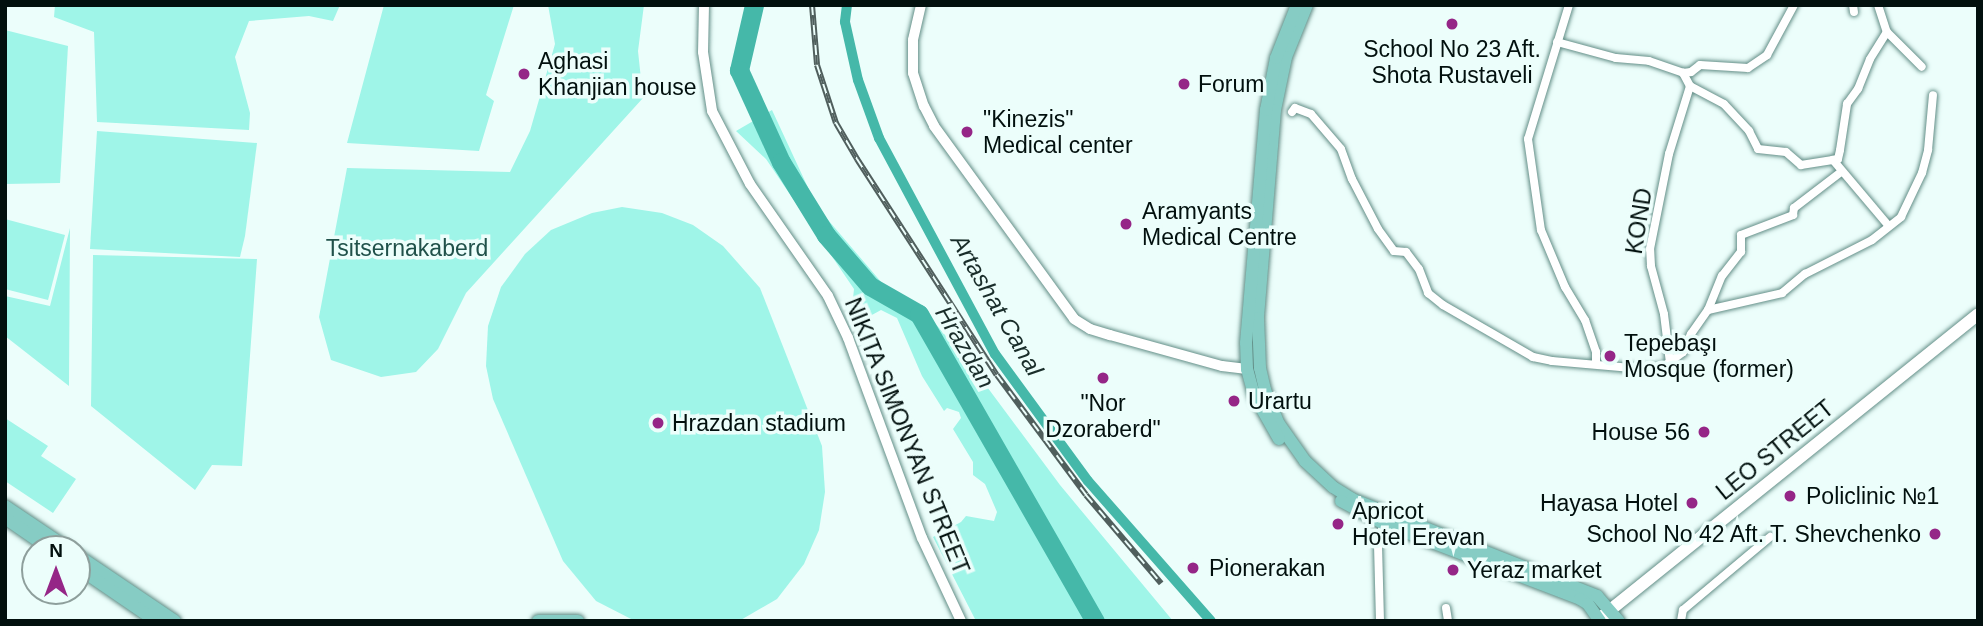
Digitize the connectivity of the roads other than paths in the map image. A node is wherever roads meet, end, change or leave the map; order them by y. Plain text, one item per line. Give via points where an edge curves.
1 (704, 5) edge
2 (921, 5) edge
3 (1297, 5) edge
4 (1307, 5) edge
5 (1569, 5) edge
6 (1794, 5) edge
7 (1878, 5) edge
8 (1887, 32) junction
9 (1557, 42) junction
10 (1922, 67) dead end
11 (1683, 73) junction
12 (1690, 86) junction
13 (1933, 95) dead end
14 (1292, 112) dead end
15 (1833, 160) junction
16 (1841, 172) junction
17 (1888, 225) junction
18 (1708, 310) junction
19 (1978, 314) edge
20 (1670, 363) junction
21 (1596, 364) junction
22 (1247, 369) junction
23 (5, 506) edge
24 (5, 518) edge
25 (1384, 524) junction
26 (30, 535) edge
27 (48, 535) edge
28 (1770, 537) dead end
29 (91, 564) edge
30 (91, 577) edge
31 (1446, 608) dead end
32 (1611, 609) junction
33 (1600, 620) edge
34 (156, 621) edge
35 (175, 621) edge
36 (538, 621) edge
37 (578, 621) edge
38 (961, 621) edge
39 (1380, 621) edge
40 (1448, 621) edge
41 (1619, 621) edge
42 (1681, 621) edge

1 - 38 street, NIKITA SIMONYAN STREET via 703,52 712,111 750,184 828,296 913,515
2 - 22 street via 913,40 914,73 924,106 1074,319 1110,335
3 - 22 main road via 1274,65 1265,118
4 - 32 main road via 1286,57 1275,110 1258,318 1260,368 1279,424 1305,461 1352,499 1597,596
5 - 9 street
6 - 11 street via 1762,60 1748,68 1700,65
7 - 8 street
8 - 10 street
8 - 15 street via 1847,104 1838,159
9 - 11 street via 1616,58 1649,61
9 - 21 street via 1528,139 1541,230 1585,320
11 - 12 street
12 - 15 street via 1724,104 1749,131 1758,149 1786,152 1801,166
12 - 20 street, KOND via 1651,238 1651,266 1664,314
13 - 17 street via 1922,173 1908,207
14 - 21 street via 1295,108 1311,114 1341,149 1373,220 1394,251 1406,252 1419,269 1428,293 1478,328 1533,357
15 - 16 street
16 - 17 street
16 - 18 street via 1794,208 1793,215 1741,235 1741,251 1722,276
17 - 18 street via 1881,235 1811,270 1782,293
18 - 20 street via 1683,352
19 - 32 main road, LEO STREET
20 - 21 street via 1643,369
22 - 25 main road via 1267,421 1297,463 1333,496
23 - 27 main road
24 - 26 main road
25 - 33 main road via 1580,599
25 - 39 street via 1377,542
28 - 42 street via 1683,610
29 - 35 main road
30 - 34 main road
31 - 40 street
32 - 33 main road, LEO STREET
32 - 41 main road
36 - 37 main road

